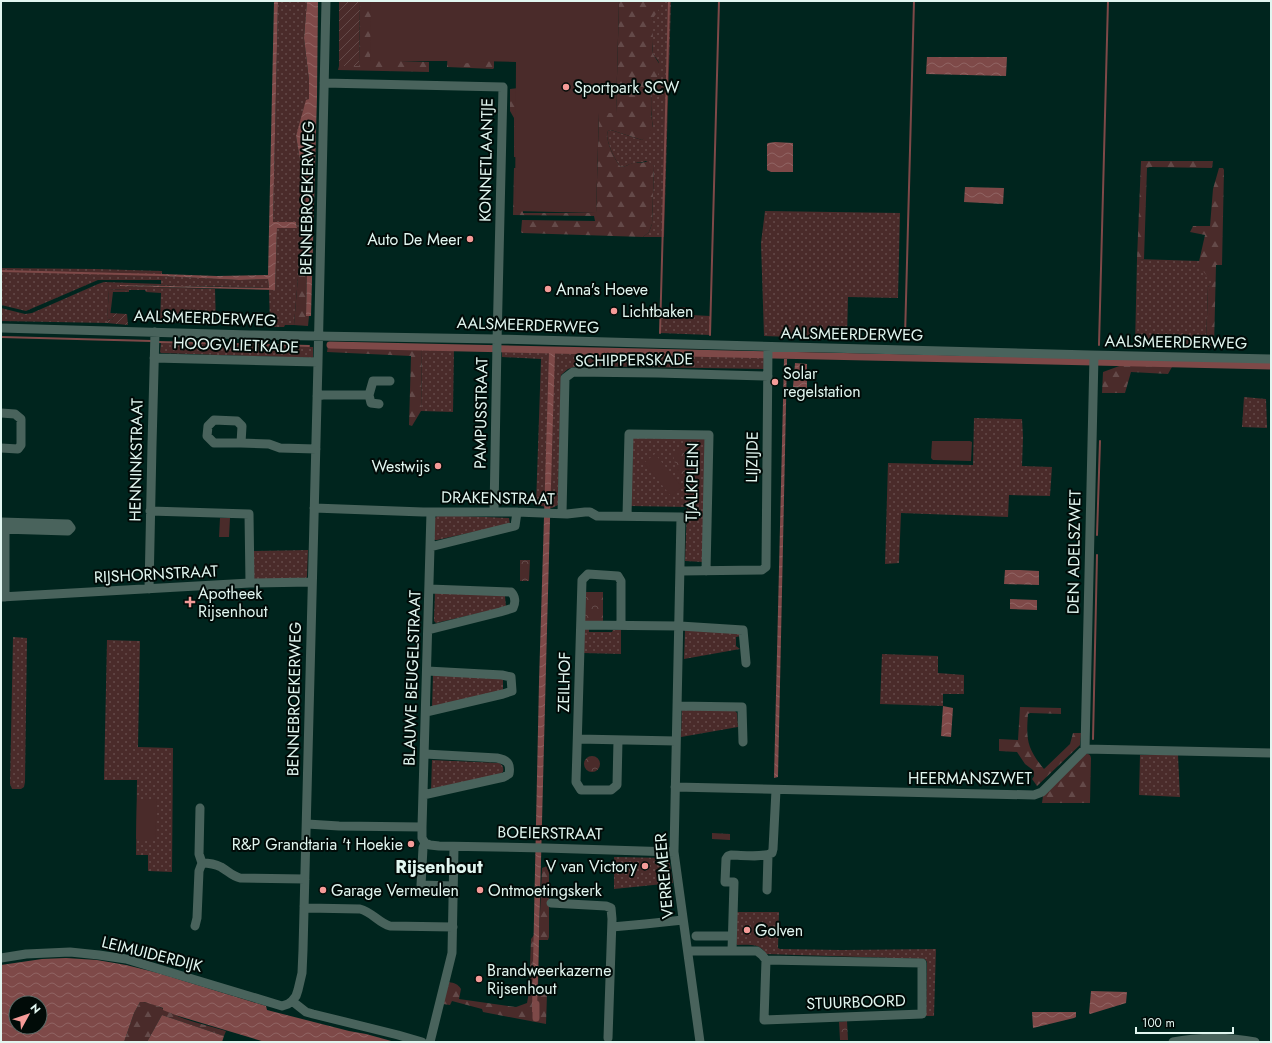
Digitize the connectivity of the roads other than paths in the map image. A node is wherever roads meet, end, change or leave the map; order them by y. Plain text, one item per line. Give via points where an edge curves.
1 (326, 1) edge
2 (324, 83) junction
3 (1, 328) edge
4 (319, 336) junction
5 (155, 338) junction
6 (497, 341) junction
7 (768, 353) junction
8 (154, 358) junction
9 (1271, 359) edge
10 (1093, 361) junction
11 (318, 362) junction
12 (768, 376) junction
13 (390, 381) dead end
14 (369, 394) junction
15 (317, 396) junction
16 (379, 404) dead end
17 (1, 413) edge
18 (241, 443) dead end
19 (1, 448) edge
20 (316, 449) junction
21 (314, 508) junction
22 (150, 511) junction
23 (431, 512) junction
24 (494, 512) junction
25 (517, 512) junction
26 (558, 514) junction
27 (627, 516) junction
28 (681, 517) joint
29 (3, 526) edge
30 (430, 546) junction
31 (681, 571) junction
32 (706, 571) junction
33 (312, 582) junction
34 (250, 583) junction
35 (149, 588) junction
36 (430, 589) junction
37 (3, 597) edge
38 (581, 625) junction
39 (621, 625) junction
40 (680, 626) junction
41 (428, 630) junction
42 (746, 663) dead end
43 (427, 671) junction
44 (677, 706) junction
45 (426, 712) junction
46 (578, 739) junction
47 (618, 740) junction
48 (676, 741) junction
49 (742, 742) dead end
50 (1085, 749) junction
51 (1271, 753) edge
52 (425, 754) junction
53 (675, 788) junction
54 (776, 790) junction
55 (423, 795) junction
56 (200, 808) dead end
57 (307, 824) junction
58 (422, 827) junction
59 (425, 843) junction
60 (454, 847) junction
61 (674, 852) junction
62 (768, 855) junction
63 (202, 863) junction
64 (305, 879) junction
65 (453, 886) junction
66 (767, 890) dead end
67 (551, 904) dead end
68 (304, 906) junction
69 (683, 920) junction
70 (195, 926) dead end
71 (453, 927) junction
72 (612, 927) junction
73 (696, 936) dead end
74 (732, 936) junction
75 (688, 951) junction
76 (732, 951) junction
77 (1, 958) edge
78 (766, 960) junction
79 (292, 1002) junction
80 (608, 1038) dead end
81 (422, 1042) edge
82 (430, 1042) edge
83 (700, 1042) edge
84 (1173, 1042) edge
85 (1255, 1042) edge

1 - 2 street, BENNEBROEKERWEG
2 - 4 street, BENNEBROEKERWEG
2 - 6 street, KONNETLAANTJE via 502,87
3 - 5 street, AALSMEERDERWEG
4 - 5 street, AALSMEERDERWEG
4 - 6 street, AALSMEERDERWEG
4 - 11 street, BENNEBROEKERWEG
5 - 8 street, HENNINKSTRAAT
6 - 7 street, AALSMEERDERWEG
6 - 24 street, PAMPUSSTRAAT
7 - 10 street, AALSMEERDERWEG
7 - 12 street, LIJZIJDE
8 - 11 street, HOOGVLIETKADE
8 - 22 street, HENNINKSTRAAT
9 - 10 street, AALSMEERDERWEG
10 - 50 street, DEN ADELSZWET
11 - 15 street, BENNEBROEKERWEG
12 - 26 street, SCHIPPERSKADE via 573,372 565,378
12 - 32 street, LIJZIJDE via 766,567 762,570
13 - 14 street via 373,381
14 - 15 street
14 - 16 street via 371,403
15 - 20 street, BENNEBROEKERWEG
17 - 19 street via 14,414 21,419 21,445 18,449
18 - 20 street
20 - 21 street, BENNEBROEKERWEG
21 - 23 street, DRAKENSTRAAT
21 - 33 street, BENNEBROEKERWEG
22 - 34 street via 249,514
22 - 35 street, HENNINKSTRAAT
23 - 24 street, DRAKENSTRAAT
23 - 30 street, BLAUWE BEUGELSTRAAT
24 - 25 street, DRAKENSTRAAT
25 - 26 street, DRAKENSTRAAT
25 - 30 street via 515,526
26 - 27 street, DRAKENSTRAAT via 590,512 597,516
27 - 28 street, DRAKENSTRAAT
27 - 32 street, TJALKPLEIN via 629,434 709,435
28 - 31 street, VERREMEER
29 - 29 street via 68,531 71,528 68,524
29 - 37 street
30 - 36 street, BLAUWE BEUGELSTRAAT
31 - 32 street
31 - 40 street, VERREMEER
33 - 34 street, RIJSHORNSTRAAT
33 - 57 street, BENNEBROEKERWEG
34 - 35 street, RIJSHORNSTRAAT
35 - 37 street, RIJSHORNSTRAAT
36 - 41 street, BLAUWE BEUGELSTRAAT
36 - 41 street via 511,592 515,599 513,608
38 - 39 street
38 - 39 street, ZEILHOF via 582,580 588,574 618,576 621,581
38 - 46 street, ZEILHOF
39 - 40 street
40 - 42 street via 743,630
40 - 44 street, VERREMEER
41 - 43 street, BLAUWE BEUGELSTRAAT
43 - 45 street, BLAUWE BEUGELSTRAAT
43 - 45 street via 511,677 512,691
44 - 48 street, VERREMEER
44 - 49 street via 742,707
45 - 52 street, BLAUWE BEUGELSTRAAT
46 - 47 street
46 - 47 street, ZEILHOF via 576,782 581,790 611,790 616,785
47 - 48 street
48 - 53 street, VERREMEER
50 - 51 street
50 - 54 street, HEERMANSZWET via 1042,792 1034,795
52 - 55 street, BLAUWE BEUGELSTRAAT
52 - 55 street via 505,759 510,768 509,774 504,777
53 - 54 street, HEERMANSZWET
53 - 61 street, VERREMEER
54 - 62 street via 773,849
55 - 58 street, BLAUWE BEUGELSTRAAT
56 - 63 street via 199,854
57 - 58 street
57 - 64 street, BENNEBROEKERWEG
58 - 59 street, BLAUWE BEUGELSTRAAT via 422,838
59 - 60 street, BOEIERSTRAAT
59 - 65 street, BLAUWE BEUGELSTRAAT via 421,885
60 - 61 street, BOEIERSTRAAT
60 - 65 street
61 - 69 street, VERREMEER
62 - 66 street
62 - 74 street via 731,855 726,859 725,882 734,882
63 - 64 street via 221,866 240,878
63 - 70 street via 199,871 198,918
64 - 68 street, BENNEBROEKERWEG
65 - 71 street
67 - 72 street via 609,906 612,910
68 - 71 street via 360,909 390,926
68 - 79 street, BENNEBROEKERWEG via 302,973
69 - 72 street
69 - 75 street, VERREMEER
71 - 82 street via 452,953
72 - 80 street
73 - 74 street
74 - 76 street
75 - 76 street, STUURBOORD
75 - 83 street, VERREMEER
76 - 78 street, STUURBOORD via 757,951
77 - 79 street, LEIMUIDERDIJK via 70,952 99,954 126,959 282,1006
78 - 78 street, STUURBOORD via 922,963 922,1014 764,1020
79 - 81 street via 306,1012
84 - 85 street via 1224,1038

